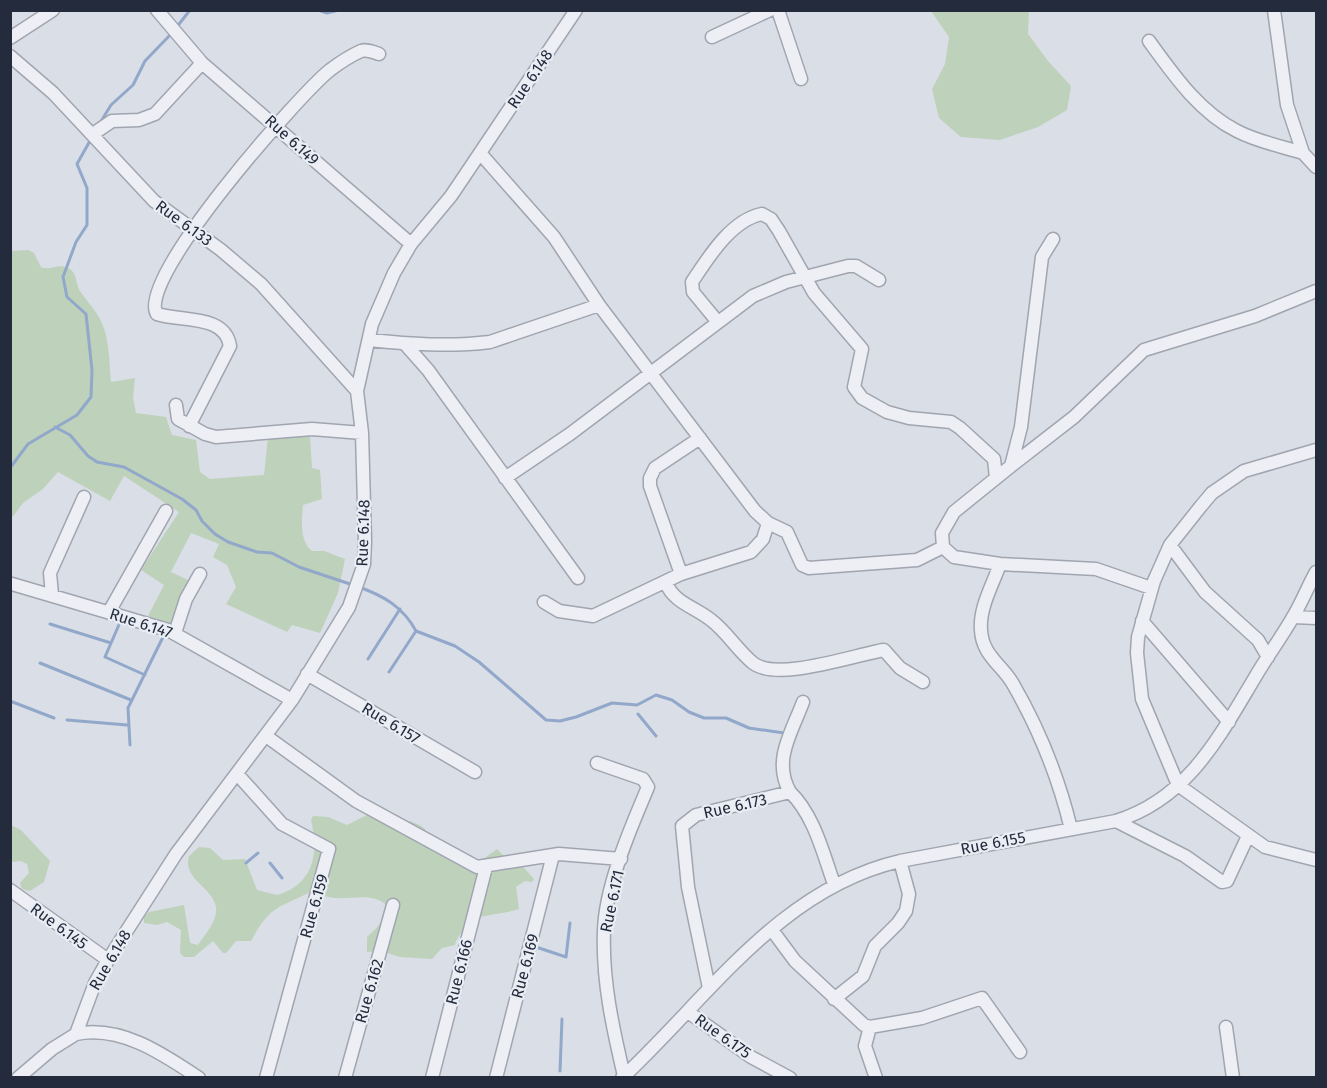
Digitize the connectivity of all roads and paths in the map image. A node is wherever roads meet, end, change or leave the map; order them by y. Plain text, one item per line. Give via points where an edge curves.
1 (52, 10) edge
2 (157, 10) edge
3 (576, 10) edge
4 (770, 10) edge
5 (778, 10) edge
6 (1274, 10) edge
7 (712, 37) dead end
8 (10, 38) edge
9 (1149, 41) dead end
10 (379, 54) dead end
11 (10, 56) edge
12 (202, 63) junction
13 (801, 79) dead end
14 (278, 126) junction
15 (93, 134) junction
16 (480, 153) junction
17 (1303, 153) junction
18 (1317, 167) edge
19 (191, 228) junction
20 (1053, 239) dead end
21 (411, 244) junction
22 (804, 276) junction
23 (879, 280) dead end
24 (1317, 291) edge
25 (599, 305) junction
26 (717, 321) junction
27 (369, 340) junction
28 (405, 344) junction
29 (652, 373) junction
30 (357, 391) junction
31 (176, 405) dead end
32 (189, 426) junction
33 (362, 433) junction
34 (700, 438) junction
35 (1317, 450) edge
36 (1011, 466) junction
37 (505, 478) junction
38 (996, 478) junction
39 (84, 497) dead end
40 (166, 511) dead end
41 (768, 523) junction
42 (1170, 545) junction
43 (943, 547) junction
44 (1000, 564) junction
45 (1317, 572) edge
46 (200, 574) dead end
47 (681, 574) junction
48 (578, 578) dead end
49 (666, 583) junction
50 (12, 584) edge
51 (1151, 588) junction
52 (52, 595) junction
53 (544, 602) dead end
54 (109, 612) junction
55 (1293, 617) junction
56 (1317, 618) edge
57 (1142, 621) junction
58 (175, 633) junction
59 (1268, 657) junction
60 (308, 674) junction
61 (923, 682) dead end
62 (292, 700) junction
63 (803, 702) dead end
64 (1229, 722) junction
65 (266, 735) junction
66 (597, 763) dead end
67 (475, 772) dead end
68 (238, 775) junction
69 (1178, 785) junction
70 (790, 792) junction
71 (1116, 821) junction
72 (1071, 829) junction
73 (1248, 836) junction
74 (553, 855) junction
75 (621, 859) junction
76 (1317, 860) edge
77 (900, 861) junction
78 (486, 867) junction
79 (834, 884) junction
80 (10, 890) edge
81 (393, 906) dead end
82 (772, 930) junction
83 (108, 960) junction
84 (710, 988) junction
85 (834, 999) junction
86 (688, 1012) junction
87 (870, 1027) junction
88 (1226, 1027) dead end
89 (76, 1034) junction
90 (1020, 1052) dead end
91 (629, 1075) edge
92 (18, 1077) edge
93 (199, 1077) edge
94 (266, 1077) edge
95 (345, 1077) edge
96 (432, 1077) edge
97 (496, 1077) edge
98 (790, 1077) edge
99 (876, 1077) edge
100 (1233, 1077) edge

1 - 8 street
2 - 12 street, Rue 6.149
3 - 16 street, Rue 6.148
4 - 7 street
5 - 13 street
6 - 17 street via 1287,105
9 - 17 street via 1180,83 1234,130
10 - 14 street via 361,51 330,70
11 - 15 street, Rue 6.133
12 - 14 street, Rue 6.149
12 - 15 street via 155,114 139,120 112,121
14 - 19 street
14 - 21 street, Rue 6.149
15 - 19 street, Rue 6.133 via 154,201
16 - 21 street, Rue 6.148
16 - 25 street via 546,228
17 - 18 street
19 - 30 street, Rue 6.133 via 261,284
19 - 32 street via 168,265 155,310 163,316 221,327 230,346
20 - 36 street via 1042,257 1031,361
21 - 27 street, Rue 6.148 via 382,298
22 - 23 street via 856,266
22 - 26 street via 753,296
22 - 26 street via 771,219 762,214 751,216 711,255 692,282 693,292
22 - 38 street via 862,349 854,387 862,398 898,415 951,422 994,459
24 - 36 street via 1255,316 1144,350 1074,417
25 - 28 street via 490,342
25 - 29 street
26 - 29 street
27 - 28 street
27 - 30 street, Rue 6.148
28 - 37 street
29 - 34 street
29 - 37 street
30 - 33 street, Rue 6.148
31 - 32 street via 178,419
32 - 33 street via 216,437 312,429
33 - 60 street, Rue 6.148 via 365,541 360,579 342,621
34 - 41 street via 755,512
34 - 47 street via 655,468 650,478
35 - 42 street via 1233,477 1212,493
36 - 38 street
37 - 48 street
38 - 43 street via 954,512 942,533
39 - 52 street via 50,573
40 - 54 street
41 - 43 street via 787,532 796,558 809,568 917,560
41 - 47 street via 763,539 751,552
42 - 51 street
42 - 59 street via 1205,592 1258,640
43 - 44 street via 954,557
44 - 51 street via 1096,569
44 - 72 street via 981,617 981,633 989,657 1012,682 1037,733 1061,787
45 - 55 street, Rue 6.155
46 - 58 street via 186,599
47 - 49 street
49 - 53 street via 593,616 559,611
49 - 61 street via 670,593 711,619 753,663 765,669 812,669 884,650 900,668
50 - 52 street, Rue 6.147
51 - 57 street
52 - 54 street, Rue 6.147
54 - 58 street, Rue 6.147
55 - 56 street
55 - 59 street, Rue 6.155
57 - 64 street
57 - 69 street via 1137,653 1142,699
58 - 62 street, Rue 6.147
59 - 64 street, Rue 6.155
60 - 62 street, Rue 6.148
60 - 67 street, Rue 6.157
62 - 65 street, Rue 6.148
63 - 70 street, Rue 6.173 via 782,760 783,779
64 - 69 street, Rue 6.155 via 1208,755
65 - 68 street, Rue 6.148
65 - 78 street via 356,801 470,864
66 - 75 street, Rue 6.171 via 643,779 648,787
68 - 83 street, Rue 6.148 via 176,854
68 - 94 street, Rue 6.159 via 282,824 329,849
69 - 71 street, Rue 6.155 via 1138,814
69 - 73 street
70 - 79 street via 812,825
70 - 84 street, Rue 6.173 via 696,815 682,826 688,887
71 - 72 street, Rue 6.155
71 - 73 street via 1185,856 1222,882 1227,881
72 - 77 street, Rue 6.155
73 - 76 street via 1273,850
74 - 75 street
74 - 78 street
74 - 97 street, Rue 6.169
75 - 91 street, Rue 6.171 via 608,904 604,948 613,1027
77 - 79 street, Rue 6.155 via 871,867
77 - 85 street via 909,894 906,911 875,946 863,976
78 - 96 street, Rue 6.166
79 - 82 street, Rue 6.155
80 - 83 street, Rue 6.145
81 - 95 street, Rue 6.162
82 - 84 street, Rue 6.155 via 741,954
82 - 85 street via 795,961
83 - 89 street, Rue 6.148
84 - 86 street, Rue 6.155
85 - 87 street
86 - 91 street, Rue 6.155
86 - 98 street, Rue 6.175 via 751,1057
87 - 90 street via 922,1018 982,998
87 - 99 street via 866,1046
88 - 100 street
89 - 92 street
89 - 93 street via 97,1031 129,1039

